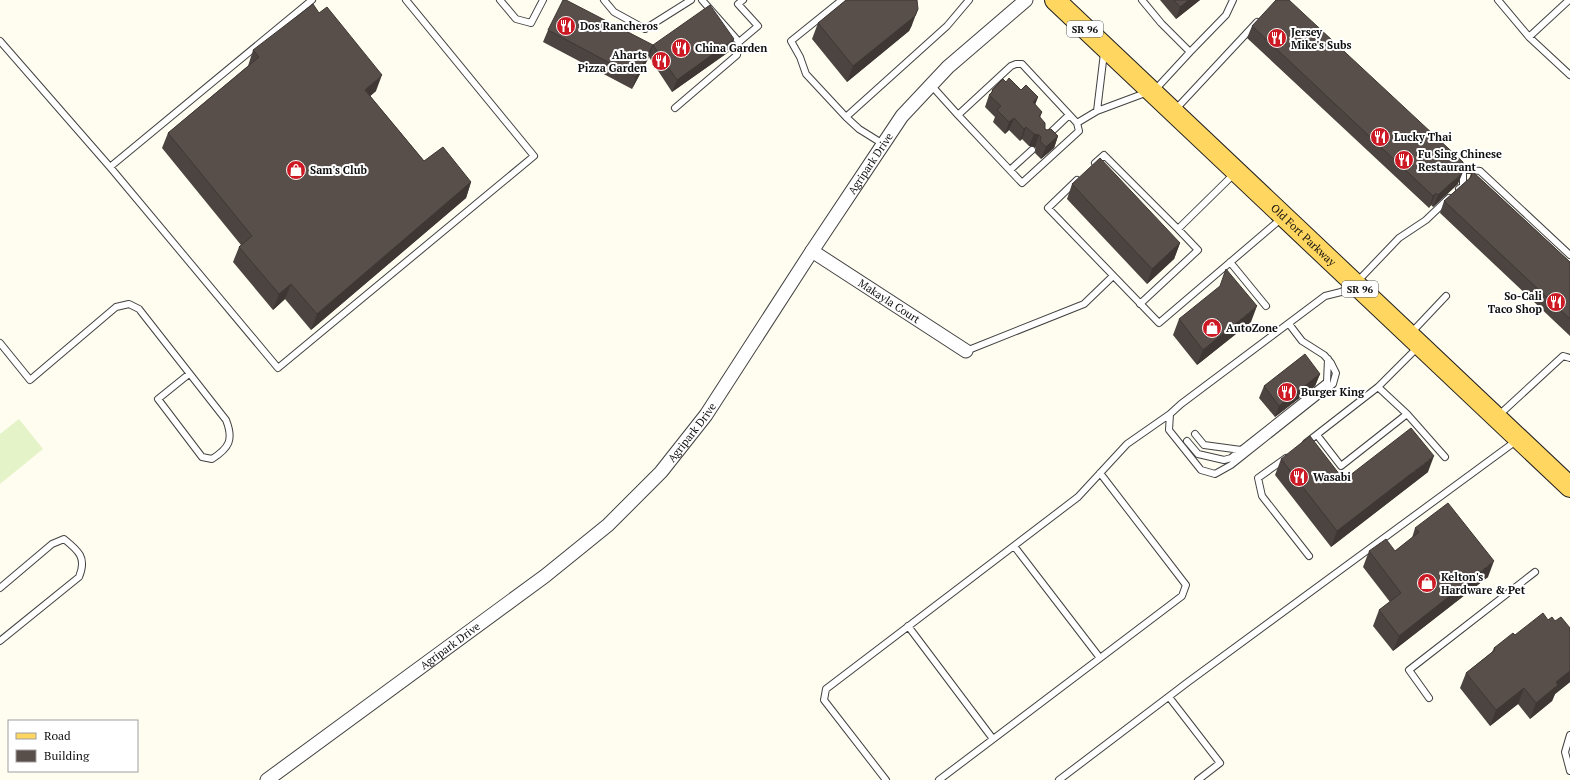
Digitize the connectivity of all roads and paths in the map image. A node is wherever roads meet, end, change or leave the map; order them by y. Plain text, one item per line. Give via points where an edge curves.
1 (312, 0) edge
2 (406, 0) edge
3 (500, 0) edge
4 (542, 0) edge
5 (604, 0) edge
6 (692, 0) edge
7 (702, 0) edge
8 (842, 0) edge
9 (969, 0) edge
10 (1026, 0) edge
11 (1055, 0) edge
12 (1142, 0) edge
13 (1498, 0) edge
14 (1569, 0) edge
15 (739, 1) edge
16 (1232, 1) edge
17 (1262, 16) edge
18 (1529, 37) junction
19 (0, 41) edge
20 (739, 42) junction
21 (1104, 47) junction
22 (1190, 52) junction
23 (1570, 75) edge
24 (930, 85) junction
25 (1152, 91) junction
26 (675, 108) dead end
27 (1096, 110) junction
28 (1173, 112) junction
29 (958, 115) junction
30 (1069, 115) junction
31 (846, 117) junction
32 (1077, 123) junction
33 (1044, 138) edge
34 (883, 144) junction
35 (1032, 150) dead end
36 (1457, 164) edge
37 (1092, 165) edge
38 (110, 167) junction
39 (1463, 169) junction
40 (1010, 170) junction
41 (1237, 172) junction
42 (1081, 176) edge
43 (1284, 216) junction
44 (1178, 228) junction
45 (812, 250) junction
46 (1570, 255) edge
47 (1230, 262) junction
48 (1113, 276) junction
49 (1355, 284) junction
50 (1446, 296) dead end
51 (1140, 304) junction
52 (1266, 306) dead end
53 (1289, 324) junction
54 (1414, 340) junction
55 (0, 343) edge
56 (966, 351) joint
57 (1570, 358) edge
58 (1328, 360) junction
59 (189, 374) junction
60 (1378, 387) junction
61 (1170, 414) junction
62 (1407, 414) junction
63 (1497, 418) junction
64 (1196, 434) dead end
65 (1316, 435) junction
66 (1519, 439) junction
67 (1187, 441) dead end
68 (1299, 448) edge
69 (1241, 450) junction
70 (1293, 452) edge
71 (1445, 457) dead end
72 (1100, 473) junction
73 (1570, 487) edge
74 (1014, 546) junction
75 (1309, 556) dead end
76 (1535, 572) dead end
77 (0, 588) edge
78 (908, 626) junction
79 (0, 641) edge
80 (1100, 658) junction
81 (1169, 697) junction
82 (1429, 698) dead end
83 (1570, 735) edge
84 (993, 739) junction
85 (1570, 771) edge
86 (267, 780) edge
87 (886, 780) edge
88 (939, 780) edge
89 (1059, 780) edge
90 (1198, 780) edge

1 - 38 lane
2 - 38 lane via 534,156 278,368
3 - 4 lane via 516,19 532,23
5 - 6 lane via 614,12 645,29
7 - 20 lane
8 - 31 lane via 791,41 806,74
9 - 31 lane via 947,26
10 - 24 street, Agripark Drive
11 - 21 main road, Old Fort Parkway / SR 96
12 - 22 lane
13 - 18 lane
14 - 18 lane
15 - 20 lane via 758,26
16 - 22 lane via 1226,15
17 - 28 lane
18 - 23 lane
19 - 38 lane
20 - 26 lane via 737,55
21 - 25 main road, Old Fort Parkway / SR 96
21 - 27 lane
22 - 25 lane
24 - 29 lane
24 - 34 street, Agripark Drive via 902,116
25 - 27 lane
25 - 28 main road, Old Fort Parkway / SR 96
27 - 32 lane
28 - 41 main road, Old Fort Parkway / SR 96
29 - 30 lane via 1011,66 1022,64
29 - 40 lane
30 - 32 lane
30 - 33 lane
31 - 34 lane via 859,130
32 - 40 lane via 1079,131 1022,183
34 - 45 street, Agripark Drive
35 - 40 lane
36 - 39 lane
37 - 44 lane via 1104,155
39 - 46 lane via 1480,171
39 - 49 lane via 1463,186 1426,220 1399,238
41 - 43 main road, Old Fort Parkway / SR 96
41 - 44 lane
42 - 48 lane via 1048,208
43 - 47 lane
43 - 49 main road, Old Fort Parkway / SR 96
44 - 51 lane via 1198,250
45 - 56 street, Makayla Court
45 - 86 street, Agripark Drive via 706,416 661,472 608,525 545,576
47 - 51 lane via 1159,323
47 - 52 lane
48 - 51 lane
48 - 56 lane via 1084,304
49 - 53 lane via 1341,292 1326,296
49 - 54 main road, Old Fort Parkway / SR 96
50 - 54 lane
53 - 58 lane via 1302,341
53 - 61 lane
54 - 60 lane
54 - 63 main road, Old Fort Parkway / SR 96
55 - 59 lane via 30,380 116,307 129,304 139,309
57 - 63 lane via 1563,356
58 - 61 lane via 1336,373 1333,384 1231,465 1214,474 1201,470 1180,446 1169,430
58 - 69 lane via 1327,382
59 - 59 lane via 226,420 230,430 230,440 223,451 212,459 202,457 158,399
60 - 62 lane
60 - 65 lane
61 - 72 lane via 1127,444
62 - 65 lane via 1341,466
62 - 71 lane
63 - 66 main road, Old Fort Parkway / SR 96
64 - 69 lane via 1204,445
65 - 68 lane
66 - 73 main road, Old Fort Parkway / SR 96
66 - 81 lane
67 - 69 lane via 1198,454 1224,460
70 - 75 lane via 1258,478 1262,496
72 - 74 lane via 1078,497
72 - 80 lane via 1186,585 1182,596
74 - 78 lane
74 - 80 lane
76 - 82 lane via 1408,670
77 - 79 lane via 52,544 64,539 79,551 83,567 78,577
78 - 84 lane
78 - 87 lane via 826,689 824,700
80 - 84 lane
81 - 89 lane
81 - 90 lane via 1220,764
83 - 85 lane via 1565,752
84 - 88 lane

